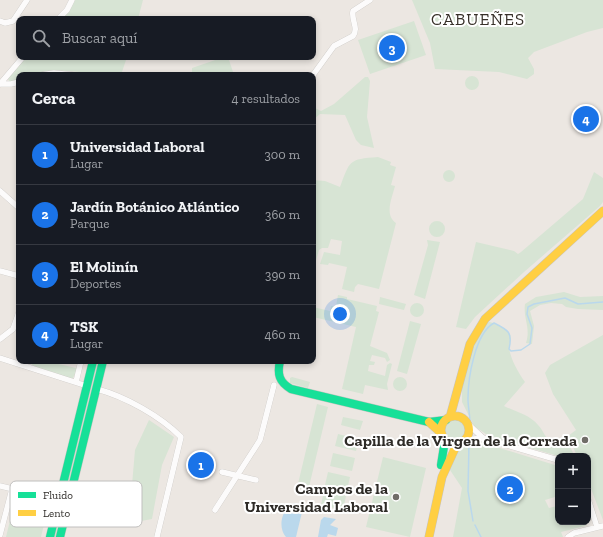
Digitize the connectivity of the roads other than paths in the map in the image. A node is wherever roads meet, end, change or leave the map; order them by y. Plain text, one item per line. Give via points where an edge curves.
1 (27, 0) edge
2 (72, 0) edge
3 (370, 0) edge
4 (16, 16) edge
5 (16, 16) edge
6 (61, 16) edge
7 (0, 21) edge
8 (20, 60) edge
9 (315, 72) edge
10 (16, 83) edge
11 (0, 84) edge
12 (0, 191) edge
13 (16, 205) edge
14 (603, 211) edge
15 (0, 271) edge
16 (16, 275) edge
17 (16, 319) edge
18 (0, 339) edge
19 (0, 358) edge
20 (16, 361) edge
21 (26, 364) edge
22 (81, 364) edge
23 (92, 364) edge
24 (102, 364) edge
25 (280, 364) edge
26 (76, 382) junction
27 (274, 385) dead end
28 (87, 386) junction
29 (97, 390) junction
30 (458, 391) junction
31 (448, 418) junction
32 (465, 421) junction
33 (429, 422) junction
34 (443, 437) junction
35 (483, 438) junction
36 (461, 442) junction
37 (555, 459) edge
38 (222, 472) dead end
39 (237, 476) junction
40 (256, 480) dead end
41 (64, 481) edge
42 (74, 481) edge
43 (0, 486) edge
44 (10, 488) edge
45 (437, 496) junction
46 (10, 497) edge
47 (591, 508) edge
48 (215, 510) dead end
49 (603, 526) edge
50 (52, 527) edge
51 (63, 527) edge
52 (597, 527) junction
53 (0, 535) edge
54 (50, 537) edge
55 (60, 537) edge
56 (157, 537) edge
57 (429, 537) edge
58 (568, 537) edge

1 - 5 street
2 - 6 street
3 - 9 street via 353,11 356,28 353,36 334,46
4 - 7 street via 13,21
8 - 11 street
10 - 11 street
12 - 13 street
14 - 30 main road via 477,328 463,358
15 - 16 street
17 - 18 street via 12,329
19 - 20 street
21 - 26 street
22 - 26 street
23 - 28 main road
24 - 29 main road
25 - 33 main road via 278,375 285,386
26 - 28 street
27 - 39 street via 260,440
28 - 41 main road
29 - 42 main road
29 - 56 street via 132,402 181,437
30 - 31 main road
30 - 32 main road via 459,406
31 - 32 main road via 455,416
31 - 33 main road
31 - 34 main road via 442,426
32 - 35 street
32 - 36 main road via 468,433
33 - 34 main road
34 - 36 main road
34 - 45 main road
35 - 36 street
35 - 37 street
36 - 45 main road via 449,456
38 - 39 street
39 - 40 street
39 - 48 street
43 - 44 street
45 - 57 main road
46 - 53 street
47 - 52 street
49 - 52 street
50 - 54 main road
51 - 55 main road
52 - 58 street

